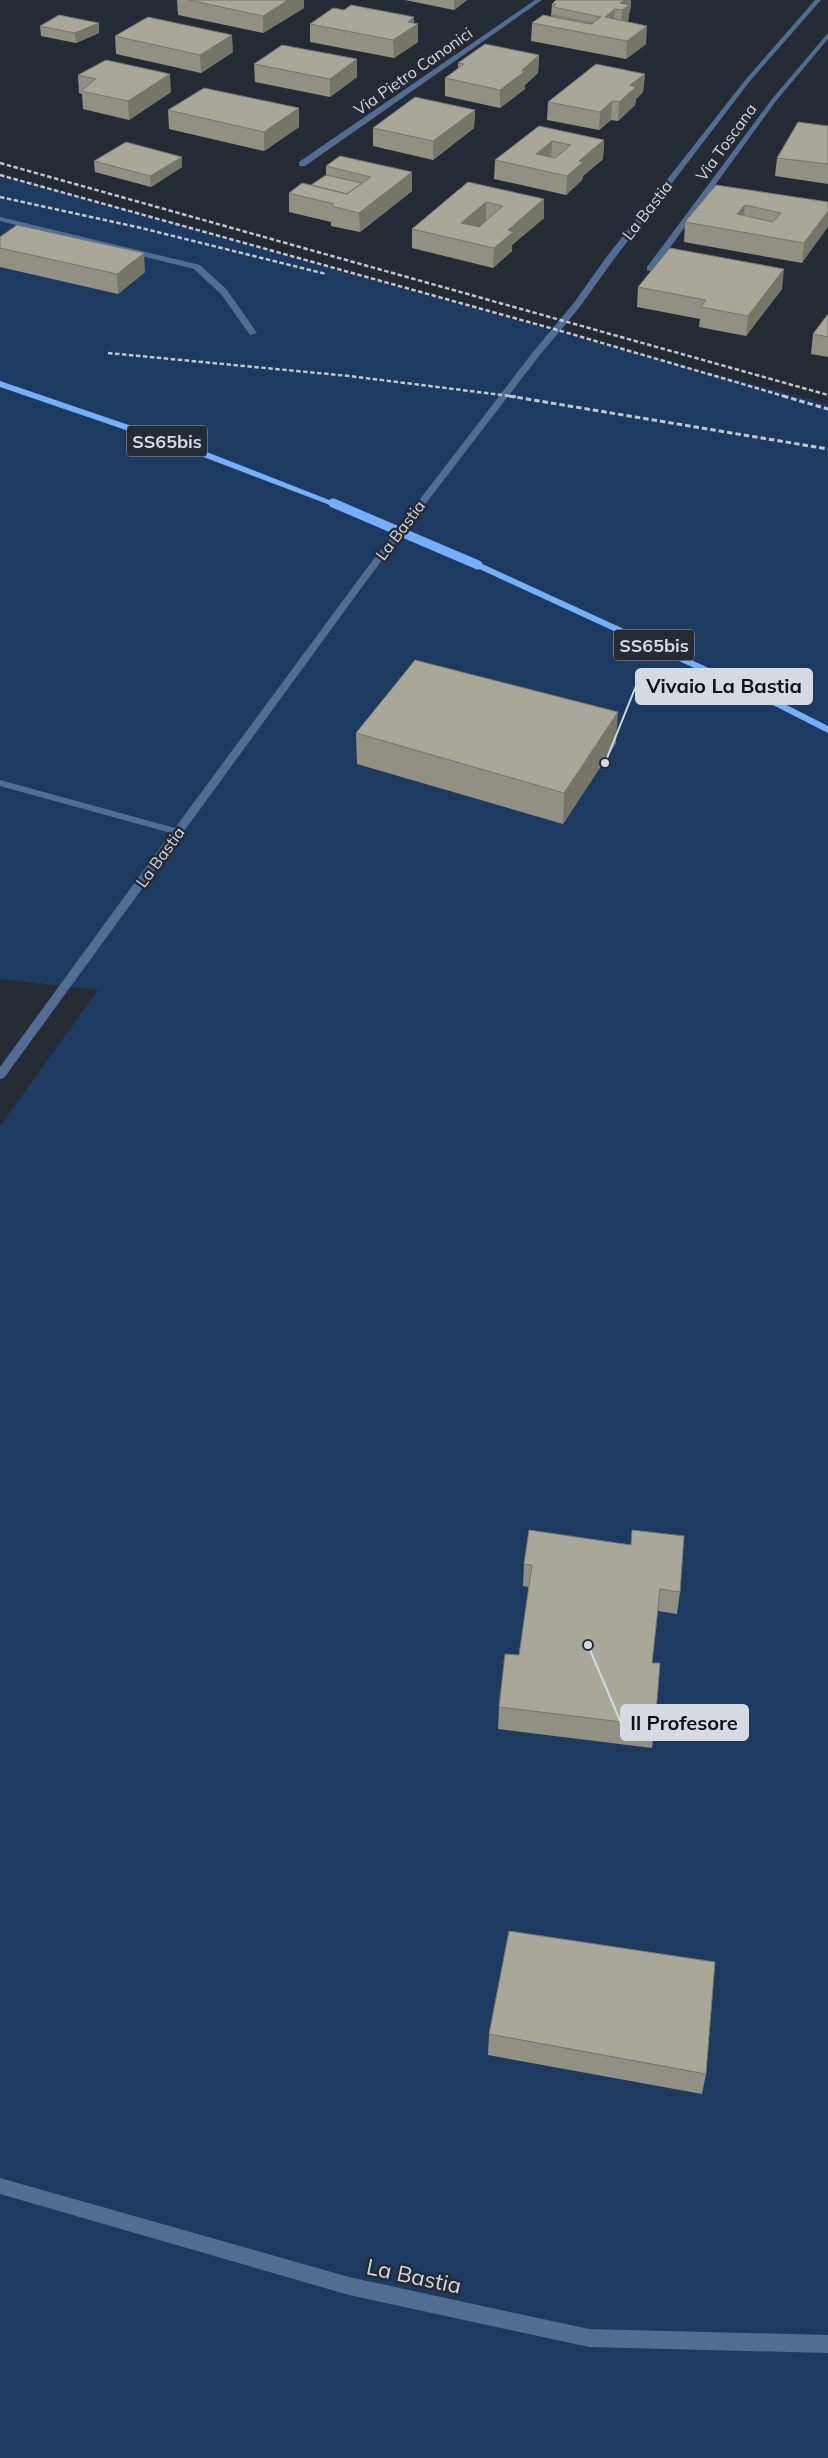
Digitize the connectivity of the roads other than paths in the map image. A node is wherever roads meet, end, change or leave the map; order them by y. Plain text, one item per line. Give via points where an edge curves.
1 (539, 0) edge
2 (818, 0) edge
3 (828, 35) edge
4 (302, 164) dead end
5 (0, 218) edge
6 (650, 269) edge
7 (253, 333) dead end
8 (0, 384) edge
9 (828, 730) edge
10 (0, 783) edge
11 (178, 832) junction
12 (0, 1075) edge
13 (0, 2186) edge
14 (828, 2344) edge

1 - 4 street, Via Pietro Canonici
2 - 11 street, La Bastia via 748,80 436,484
3 - 6 street, Via Toscana via 774,100
5 - 7 street via 196,267 224,292
8 - 9 main road, SS65bis, bridge via 196,450 333,503 478,565
10 - 11 street
11 - 12 street, La Bastia
13 - 14 street, La Bastia via 350,2286 589,2338

